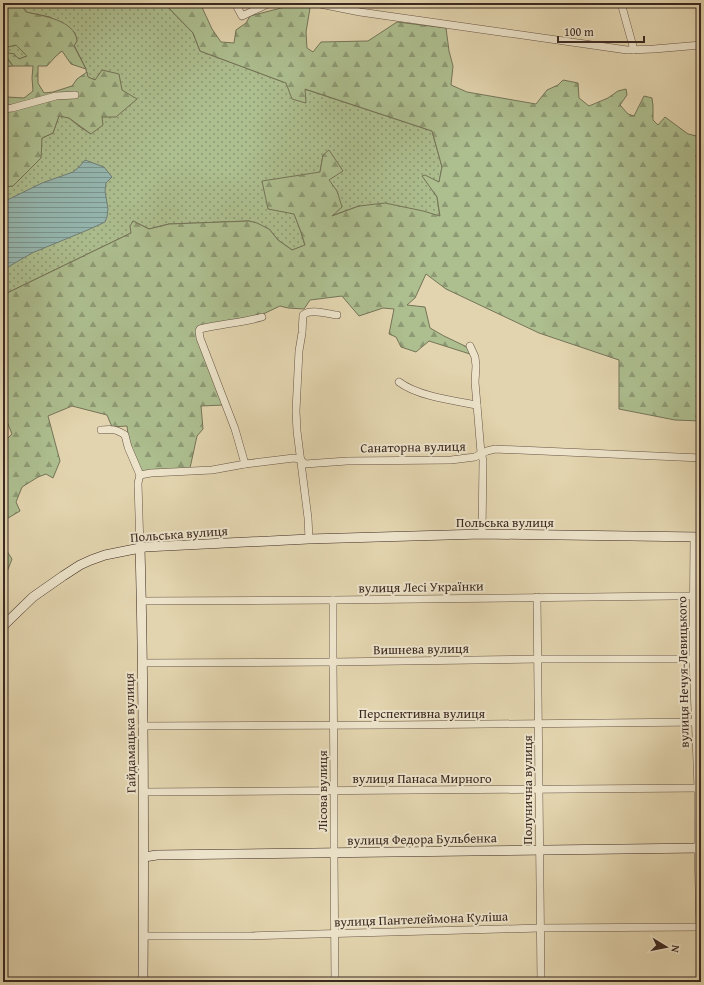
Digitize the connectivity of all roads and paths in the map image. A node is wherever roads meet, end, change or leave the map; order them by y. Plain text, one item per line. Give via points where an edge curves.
1 (235, 3) edge
2 (270, 3) edge
3 (315, 3) edge
4 (621, 3) edge
5 (701, 45) edge
6 (634, 50) junction
7 (76, 95) dead end
8 (3, 109) edge
9 (337, 315) dead end
10 (262, 317) dead end
11 (470, 346) dead end
12 (399, 382) dead end
13 (477, 405) junction
14 (101, 430) dead end
15 (481, 453) junction
16 (701, 458) edge
17 (300, 459) junction
18 (245, 464) junction
19 (140, 475) junction
20 (482, 534) junction
21 (698, 537) edge
22 (309, 539) junction
23 (140, 548) junction
24 (697, 596) edge
25 (537, 597) junction
26 (333, 600) junction
27 (141, 601) junction
28 (3, 626) edge
29 (538, 659) junction
30 (693, 659) junction
31 (701, 659) edge
32 (332, 662) junction
33 (142, 663) junction
34 (698, 722) edge
35 (539, 724) junction
36 (333, 725) junction
37 (142, 726) junction
38 (700, 788) edge
39 (539, 789) junction
40 (334, 790) junction
41 (143, 792) junction
42 (699, 848) edge
43 (539, 850) junction
44 (334, 853) junction
45 (144, 857) junction
46 (700, 926) junction
47 (540, 928) junction
48 (335, 934) junction
49 (144, 936) junction
50 (701, 974) edge
51 (143, 982) edge
52 (335, 982) edge
53 (541, 982) edge

1 - 2 street via 242,16
3 - 6 street via 360,12
4 - 6 street
5 - 6 street
7 - 8 street via 56,96
9 - 17 street via 311,311 302,315 296,411
10 - 18 street via 210,326 199,331
11 - 13 street via 475,357
12 - 13 street via 442,398
13 - 15 street
14 - 19 street via 119,431 125,436
15 - 16 street, Санаторна вулиця via 495,449
15 - 17 street, Санаторна вулиця via 475,458 451,460 305,464
15 - 20 street
17 - 18 street, Санаторна вулиця
17 - 22 street
18 - 19 street, Санаторна вулиця via 212,470
19 - 23 street, Гайдамацька вулиця
20 - 21 street, Польська вулиця
20 - 22 street, Польська вулиця
21 - 24 street, вулиця Нечуя-Левицького
22 - 23 street, Польська вулиця
23 - 27 street, Гайдамацька вулиця
23 - 28 street, Польська вулиця via 105,555 80,565 33,597
24 - 25 street, вулиця Лесі Українки
24 - 30 street, вулиця Нечуя-Левицького
25 - 26 street, вулиця Лесі Українки
25 - 29 street, Полунична вулиця
26 - 27 street, вулиця Лесі Українки
26 - 32 street, Лісова вулиця
27 - 33 street, Гайдамацька вулиця
29 - 30 street, Вишнева вулиця
29 - 32 street, Вишнева вулиця
29 - 35 street, Полунична вулиця
30 - 31 street, Вишнева вулиця
30 - 34 street, вулиця Нечуя-Левицького
32 - 33 street, Вишнева вулиця
32 - 36 street, Лісова вулиця
33 - 37 street, Гайдамацька вулиця
34 - 35 street, Перспективна вулиця
34 - 38 street, вулиця Нечуя-Левицького
35 - 36 street, Перспективна вулиця
35 - 39 street, Полунична вулиця
36 - 37 street, Перспективна вулиця
36 - 40 street, Лісова вулиця
37 - 41 street, Гайдамацька вулиця
38 - 39 street, вулиця Панаса Мирного
38 - 42 street, вулиця Нечуя-Левицького
39 - 40 street, вулиця Панаса Мирного
39 - 43 street, Полунична вулиця
40 - 41 street, вулиця Панаса Мирного
40 - 44 street, Лісова вулиця
41 - 45 street, Гайдамацька вулиця
42 - 43 street, вулиця Федора Бульбенка
42 - 46 street, вулиця Нечуя-Левицького
43 - 44 street, вулиця Федора Бульбенка
43 - 47 street, Полунична вулиця
44 - 45 street, вулиця Федора Бульбенка
44 - 48 street, Лісова вулиця
45 - 49 street, Гайдамацька вулиця
46 - 47 street, вулиця Пантелеймона Куліша
46 - 50 street, вулиця Нечуя-Левицького
47 - 48 street, вулиця Пантелеймона Куліша
47 - 53 street, Полунична вулиця
48 - 49 street, вулиця Пантелеймона Куліша
48 - 52 street, Лісова вулиця
49 - 51 street, Гайдамацька вулиця

